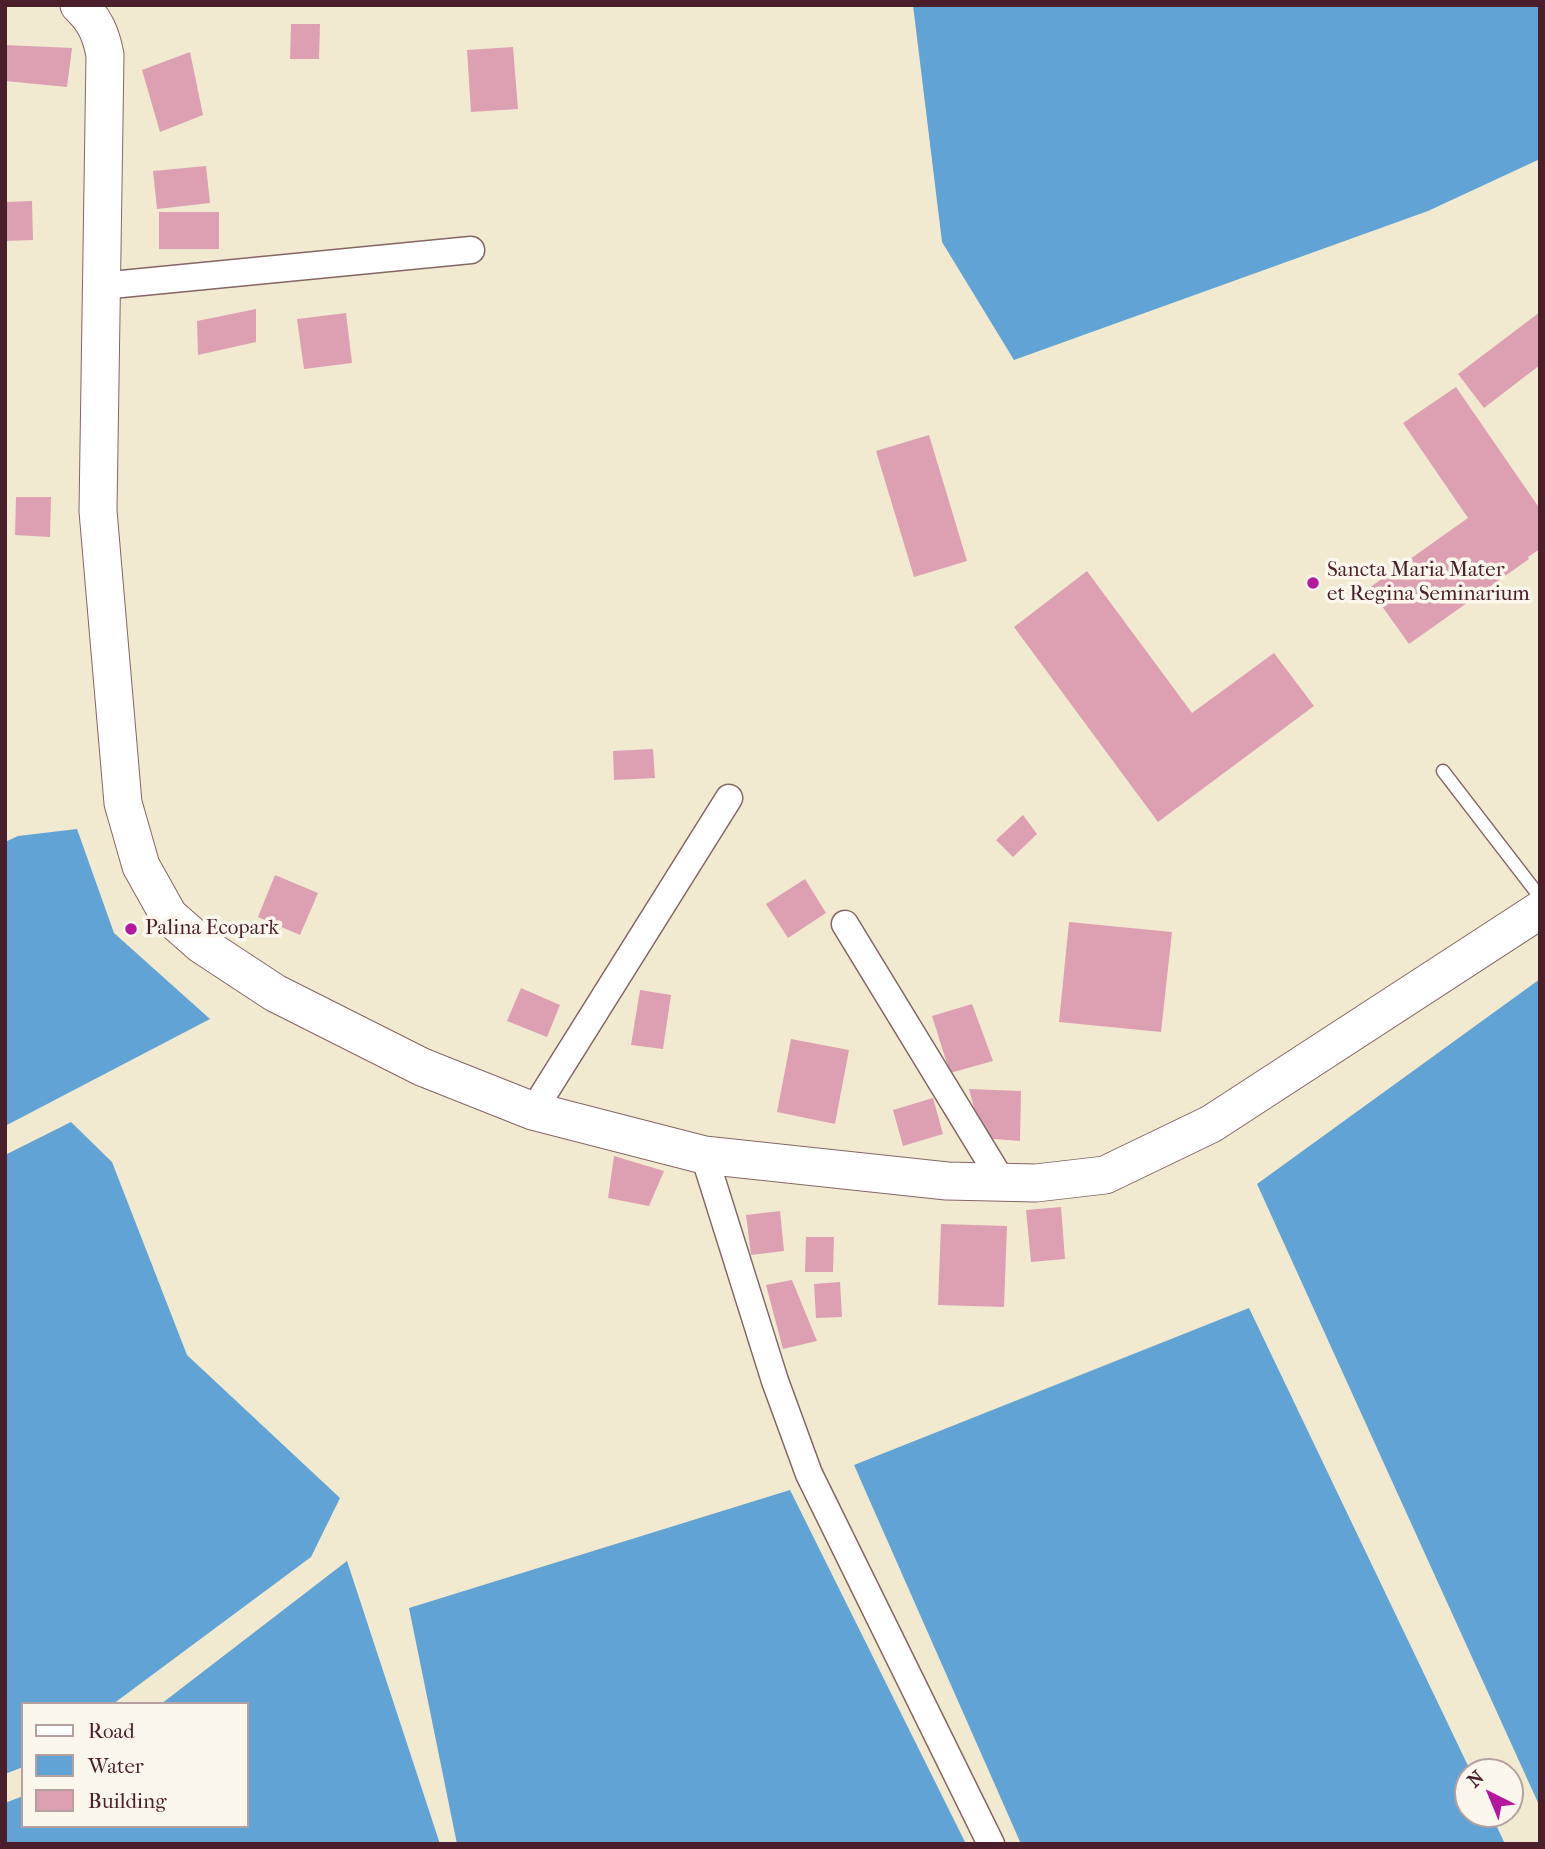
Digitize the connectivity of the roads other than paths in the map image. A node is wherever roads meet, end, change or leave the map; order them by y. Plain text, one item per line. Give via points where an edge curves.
1 (79, 5) edge
2 (471, 250) dead end
3 (101, 286) junction
4 (1443, 771) dead end
5 (729, 798) dead end
6 (1540, 897) edge
7 (1540, 910) edge
8 (845, 924) dead end
9 (533, 1111) junction
10 (704, 1155) junction
11 (1003, 1183) junction
12 (991, 1844) edge

1 - 3 street via 92,17 105,55
2 - 3 street
3 - 9 street via 98,511 123,803 141,866 169,916 202,945 275,993 422,1067
4 - 6 lane
5 - 9 street
7 - 11 street via 1211,1124 1105,1175
8 - 11 street
9 - 10 street
10 - 11 street
10 - 12 street via 809,1474

